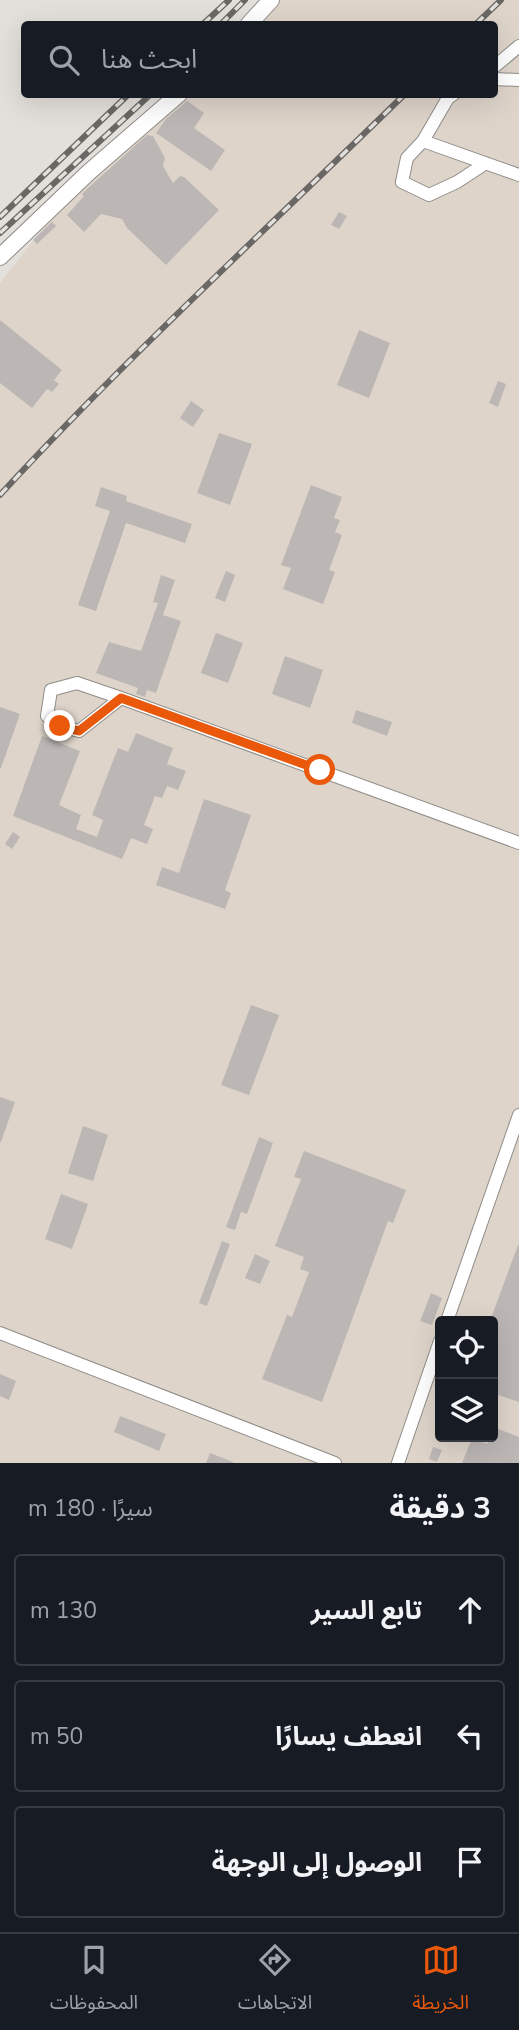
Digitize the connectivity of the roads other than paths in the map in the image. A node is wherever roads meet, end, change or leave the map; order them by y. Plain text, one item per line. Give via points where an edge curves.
1 (271, 0) edge
2 (252, 21) edge
3 (519, 46) edge
4 (498, 64) edge
5 (498, 79) edge
6 (519, 80) edge
7 (174, 98) edge
8 (448, 98) edge
9 (423, 141) junction
10 (486, 163) junction
11 (519, 174) edge
12 (0, 257) edge
13 (121, 698) junction
14 (519, 843) edge
15 (519, 1115) edge
16 (449, 1316) edge
17 (0, 1333) edge
18 (435, 1356) edge
19 (335, 1463) edge
20 (398, 1463) edge

1 - 2 street
3 - 4 street
5 - 6 street
7 - 12 street
8 - 9 street
9 - 10 street
9 - 10 street via 407,158 402,182 429,195
10 - 11 street
13 - 13 street via 79,731 60,726 47,716 51,690 77,683
13 - 14 street
15 - 16 street
17 - 19 street
18 - 20 street

